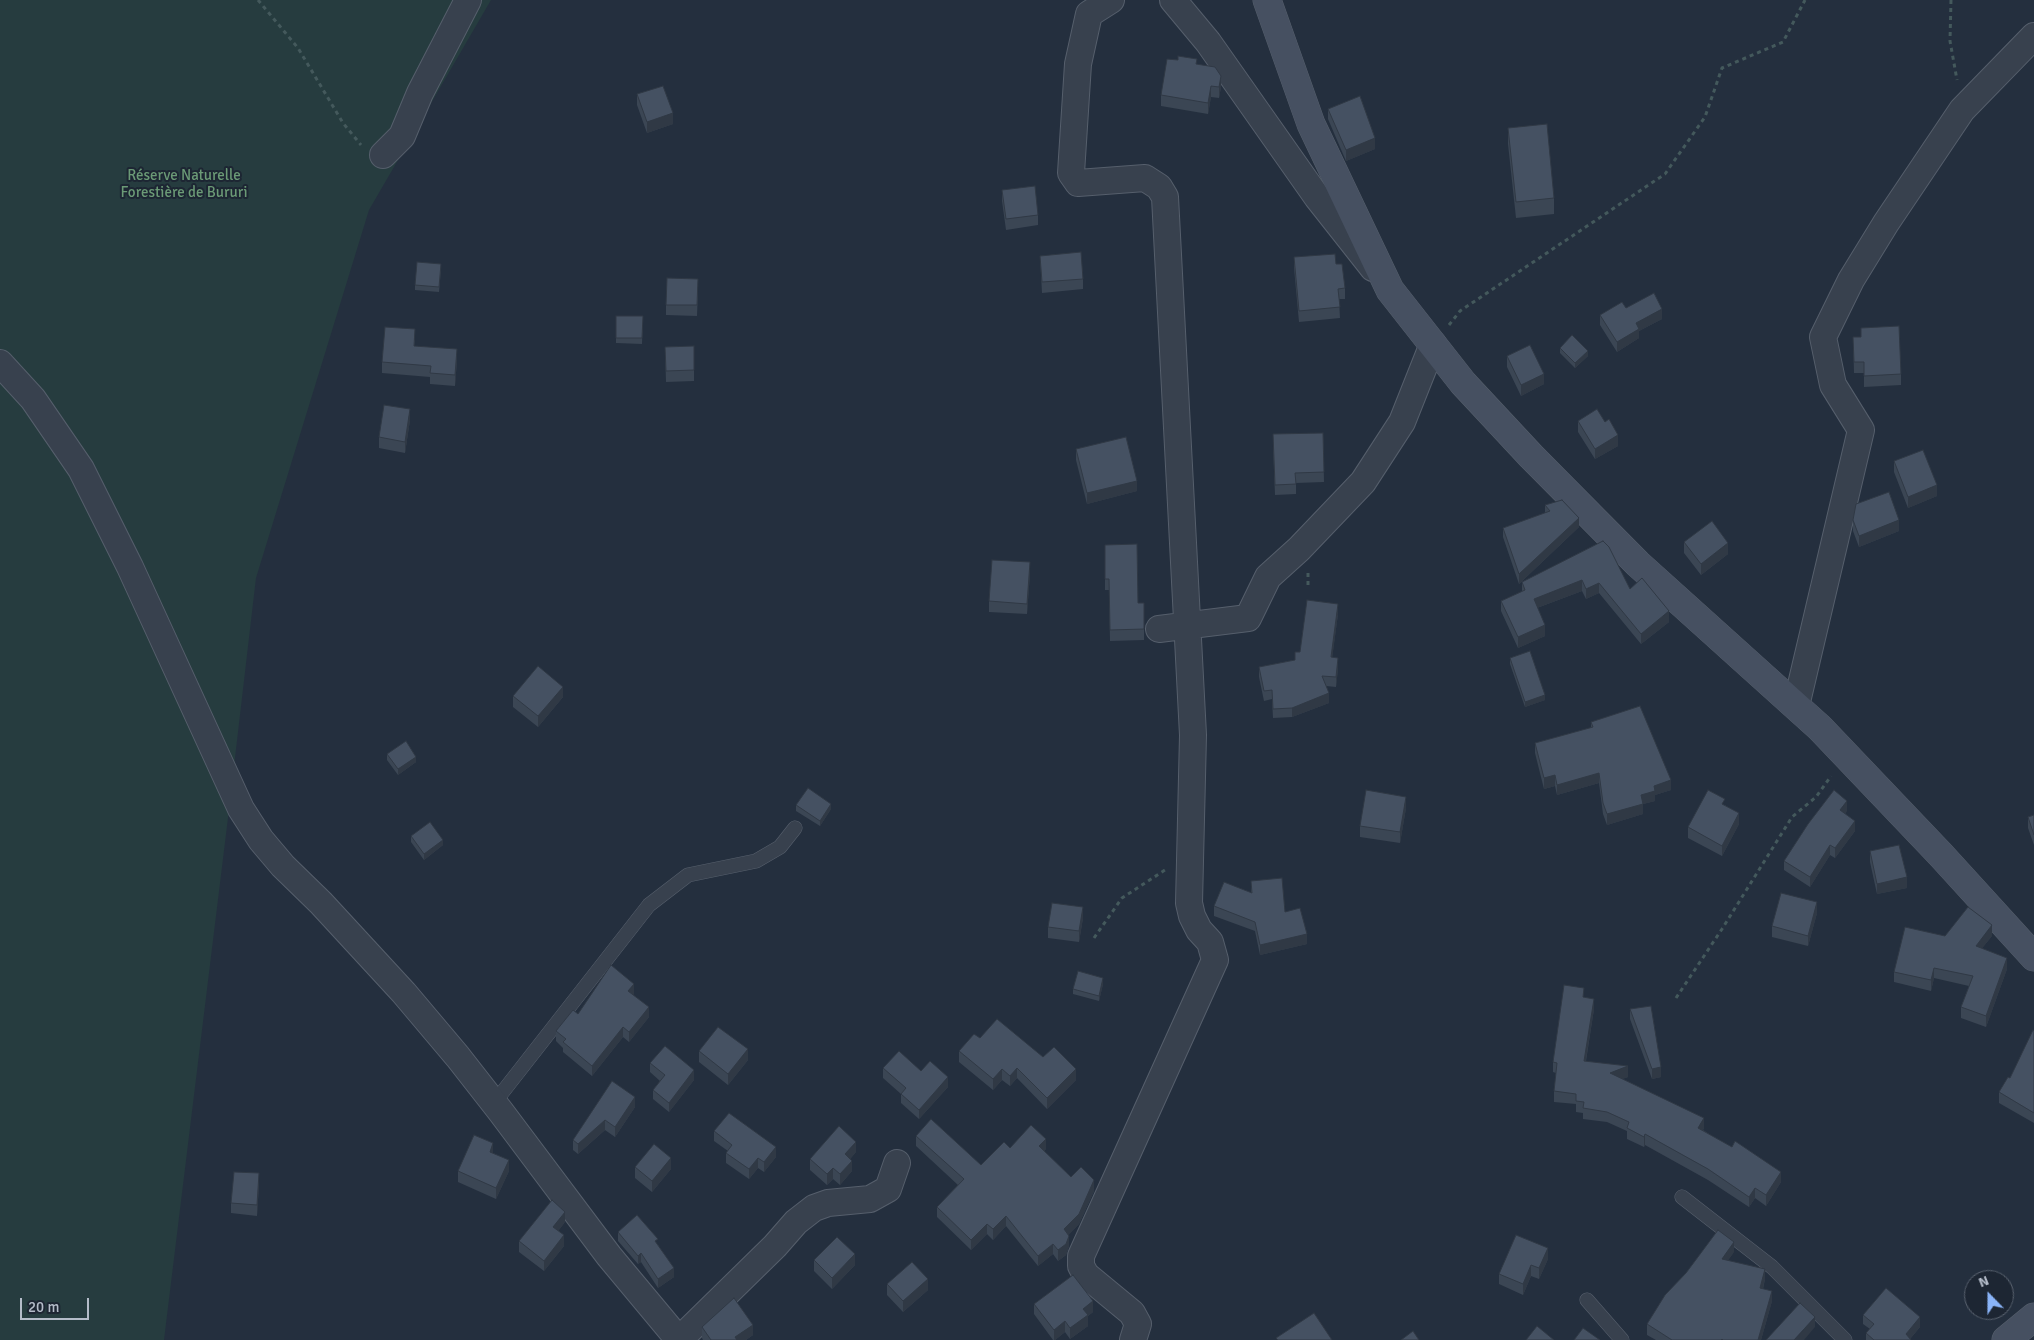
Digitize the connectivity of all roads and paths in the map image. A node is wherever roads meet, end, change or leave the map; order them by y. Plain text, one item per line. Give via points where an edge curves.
1 (258, 0) edge
2 (468, 0) edge
3 (1111, 0) edge
4 (1173, 0) edge
5 (1267, 0) edge
6 (1806, 0) edge
7 (1951, 0) edge
8 (2034, 36) edge
9 (1962, 110) junction
10 (383, 155) joint
11 (1390, 290) junction
12 (1432, 344) junction
13 (0, 363) edge
14 (1188, 625) junction
15 (1159, 629) dead end
16 (1796, 706) junction
17 (1846, 755) junction
18 (795, 828) dead end
19 (1190, 853) junction
20 (1094, 938) dead end
21 (2034, 957) edge
22 (1676, 998) dead end
23 (494, 1103) junction
24 (897, 1163) dead end
25 (1682, 1197) dead end
26 (1587, 1300) dead end
27 (2034, 1316) edge
28 (679, 1340) edge
29 (1133, 1340) edge
30 (1622, 1340) edge
31 (1845, 1340) edge
32 (2006, 1340) edge

1 - 10 path via 298,48 360,145 373,154
2 - 10 street via 420,93 402,136
3 - 14 street via 1089,14 1078,64 1071,173 1078,183 1145,178 1159,187 1165,197
4 - 11 street via 1208,42 1317,197
5 - 11 street via 1311,124
6 - 12 path via 1783,42 1722,68 1705,117 1665,174 1460,311
7 - 9 path via 1950,41
8 - 9 street
9 - 16 street via 1886,223 1851,280 1823,336 1833,386 1861,430
11 - 12 street
12 - 14 street via 1402,422 1363,482 1268,577 1248,618
12 - 16 street via 1462,383 1638,564
13 - 23 street via 33,399 81,469 130,567 241,809 261,840 404,993
14 - 15 street
14 - 19 street via 1193,735
16 - 17 street
17 - 21 street
17 - 22 path via 1816,797 1792,817
18 - 23 lane via 780,847 756,861 688,875 649,904
19 - 20 path via 1122,898
19 - 29 street via 1189,903 1192,916 1210,942 1215,960 1081,1256 1080,1266 1086,1275 1132,1313 1138,1324
23 - 28 street via 609,1256
24 - 28 street via 888,1189 870,1200 828,1203 814,1208 796,1222
25 - 31 lane via 1772,1267
26 - 30 lane
27 - 32 street

